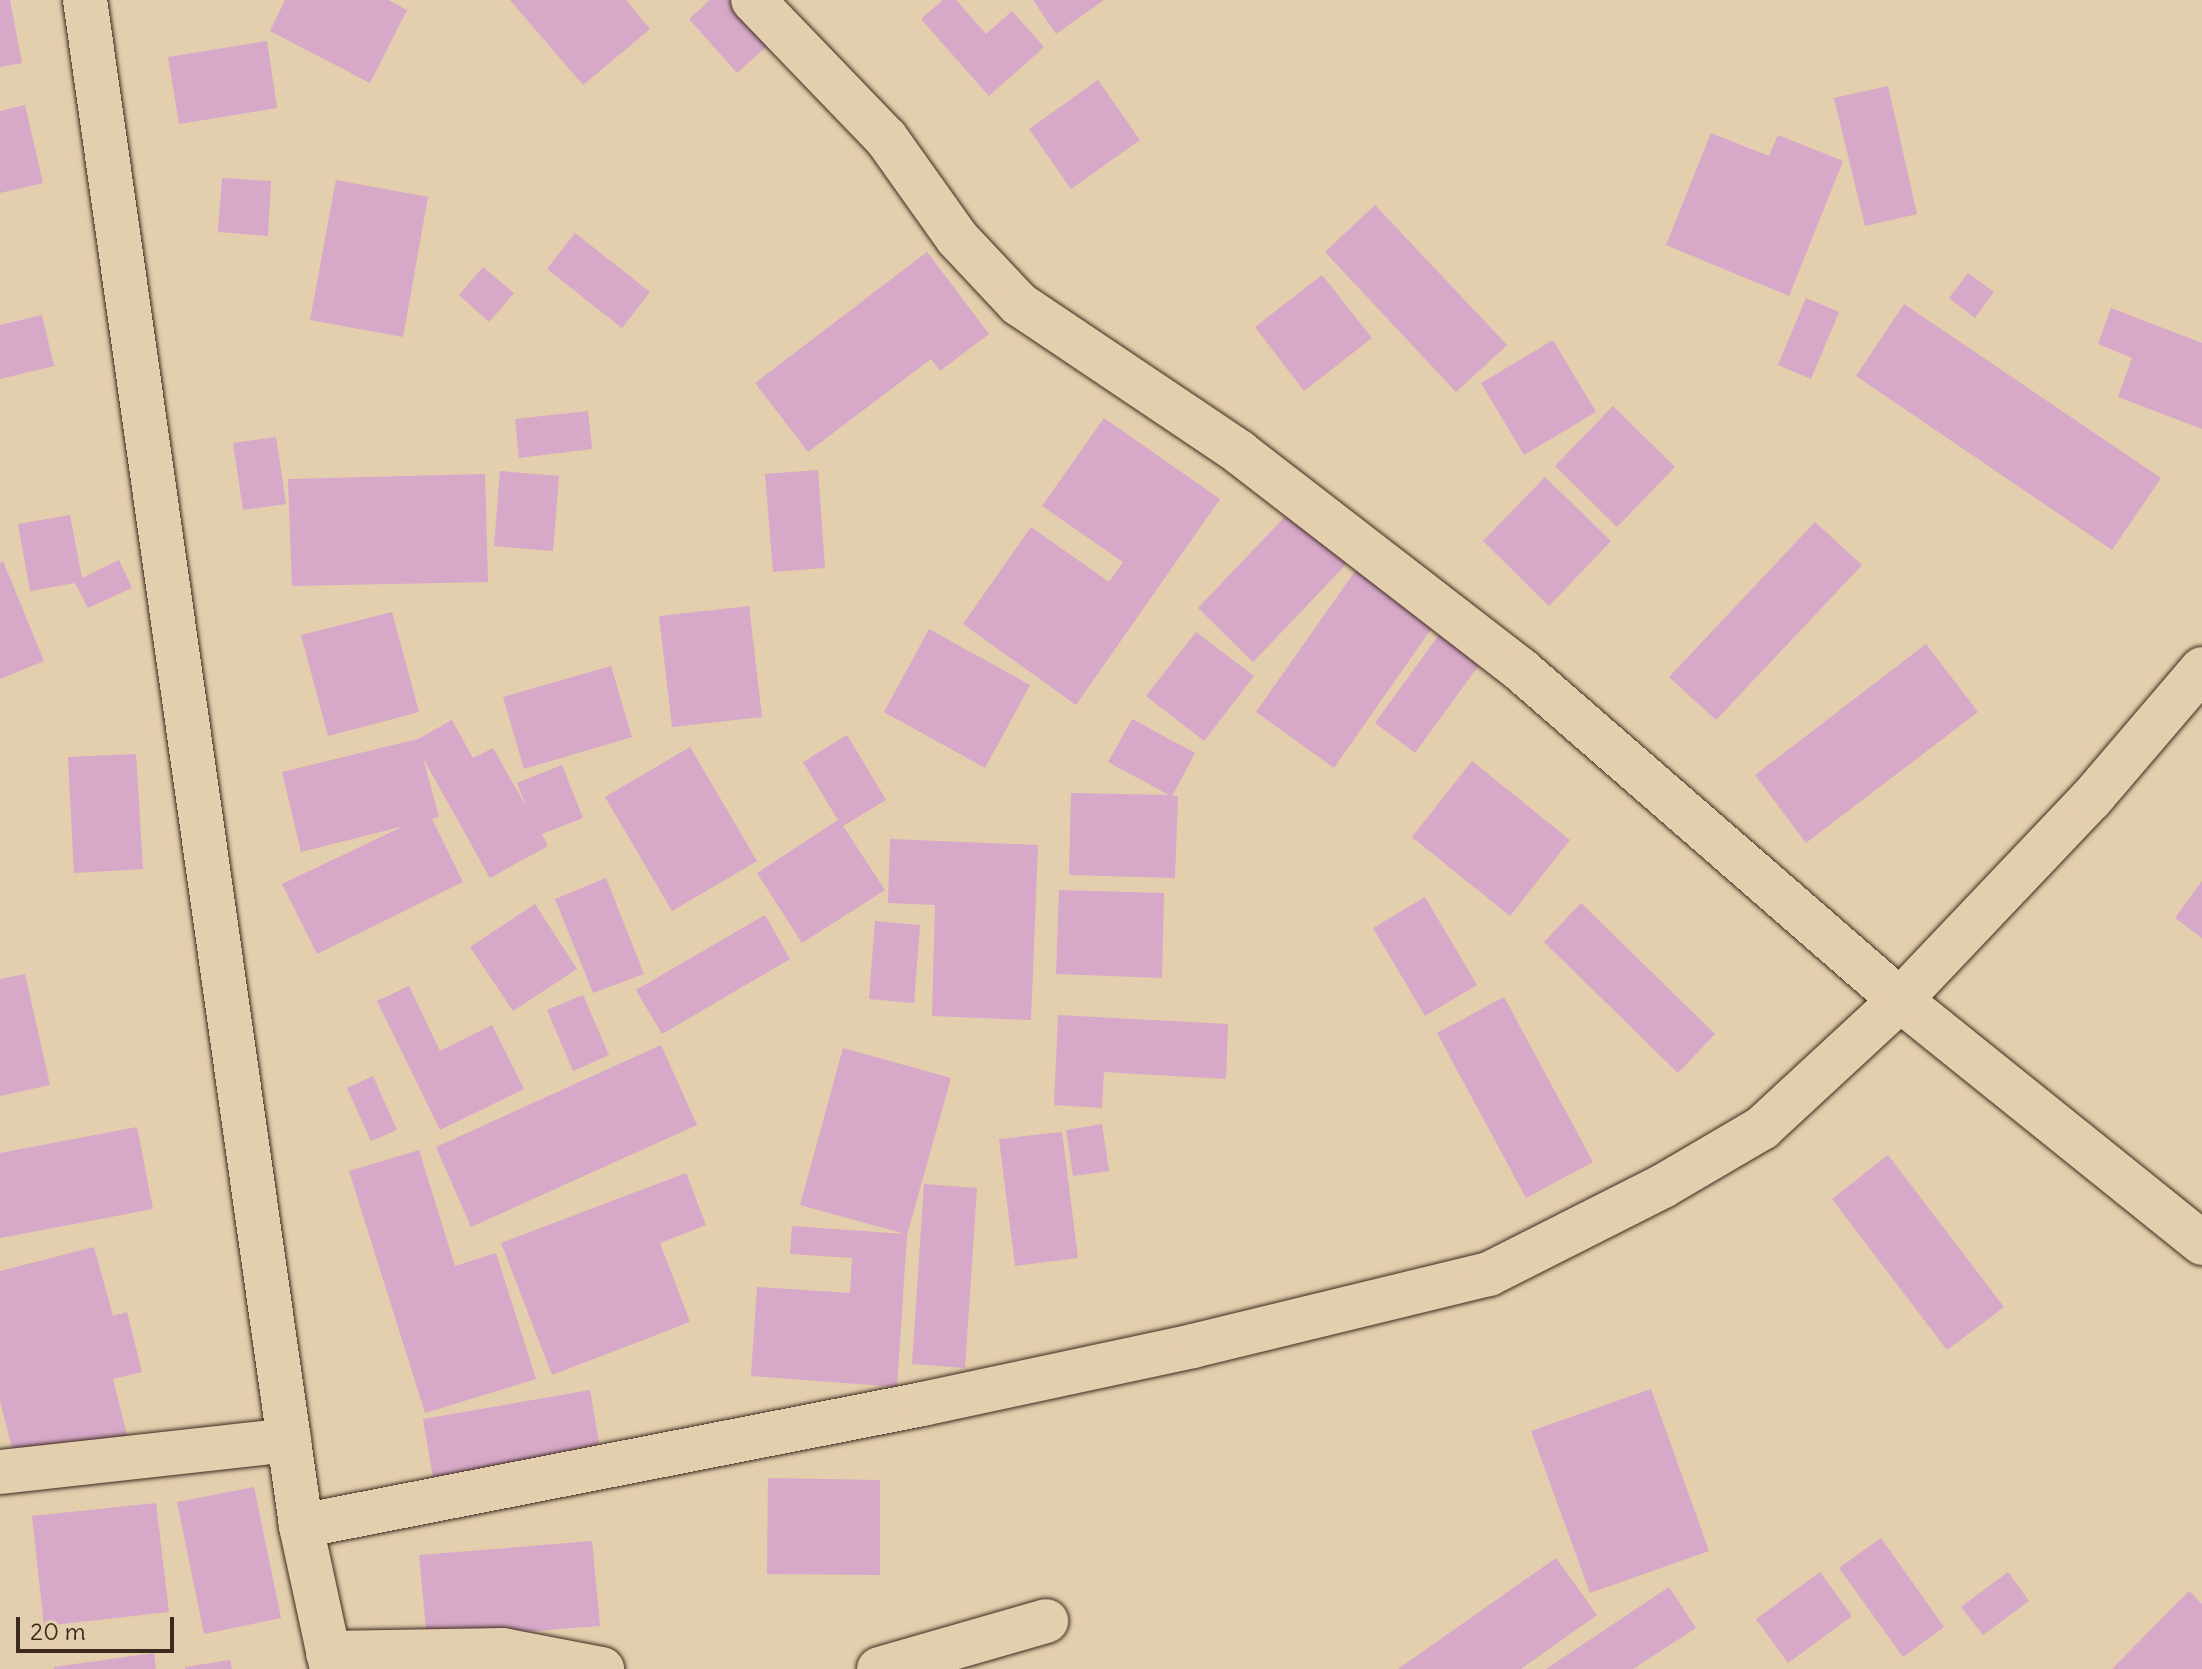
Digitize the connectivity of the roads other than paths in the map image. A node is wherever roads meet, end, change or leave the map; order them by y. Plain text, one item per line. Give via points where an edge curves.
1 (85, 0) edge
2 (753, 0) edge
3 (2202, 669) edge
4 (1900, 1000) junction
5 (2202, 1243) edge
6 (289, 1440) junction
7 (0, 1472) edge
8 (301, 1526) junction
9 (1046, 1621) dead end
10 (330, 1661) edge
11 (602, 1669) edge
12 (879, 1669) edge

1 - 6 street
2 - 4 street via 886,138 957,238 1019,304 1239,452 1521,670
3 - 4 street via 2091,799
4 - 5 street
4 - 8 street via 1762,1128 1663,1186 1489,1274 923,1404
6 - 7 street
6 - 8 street
8 - 10 street
9 - 12 street
10 - 11 street via 503,1650

